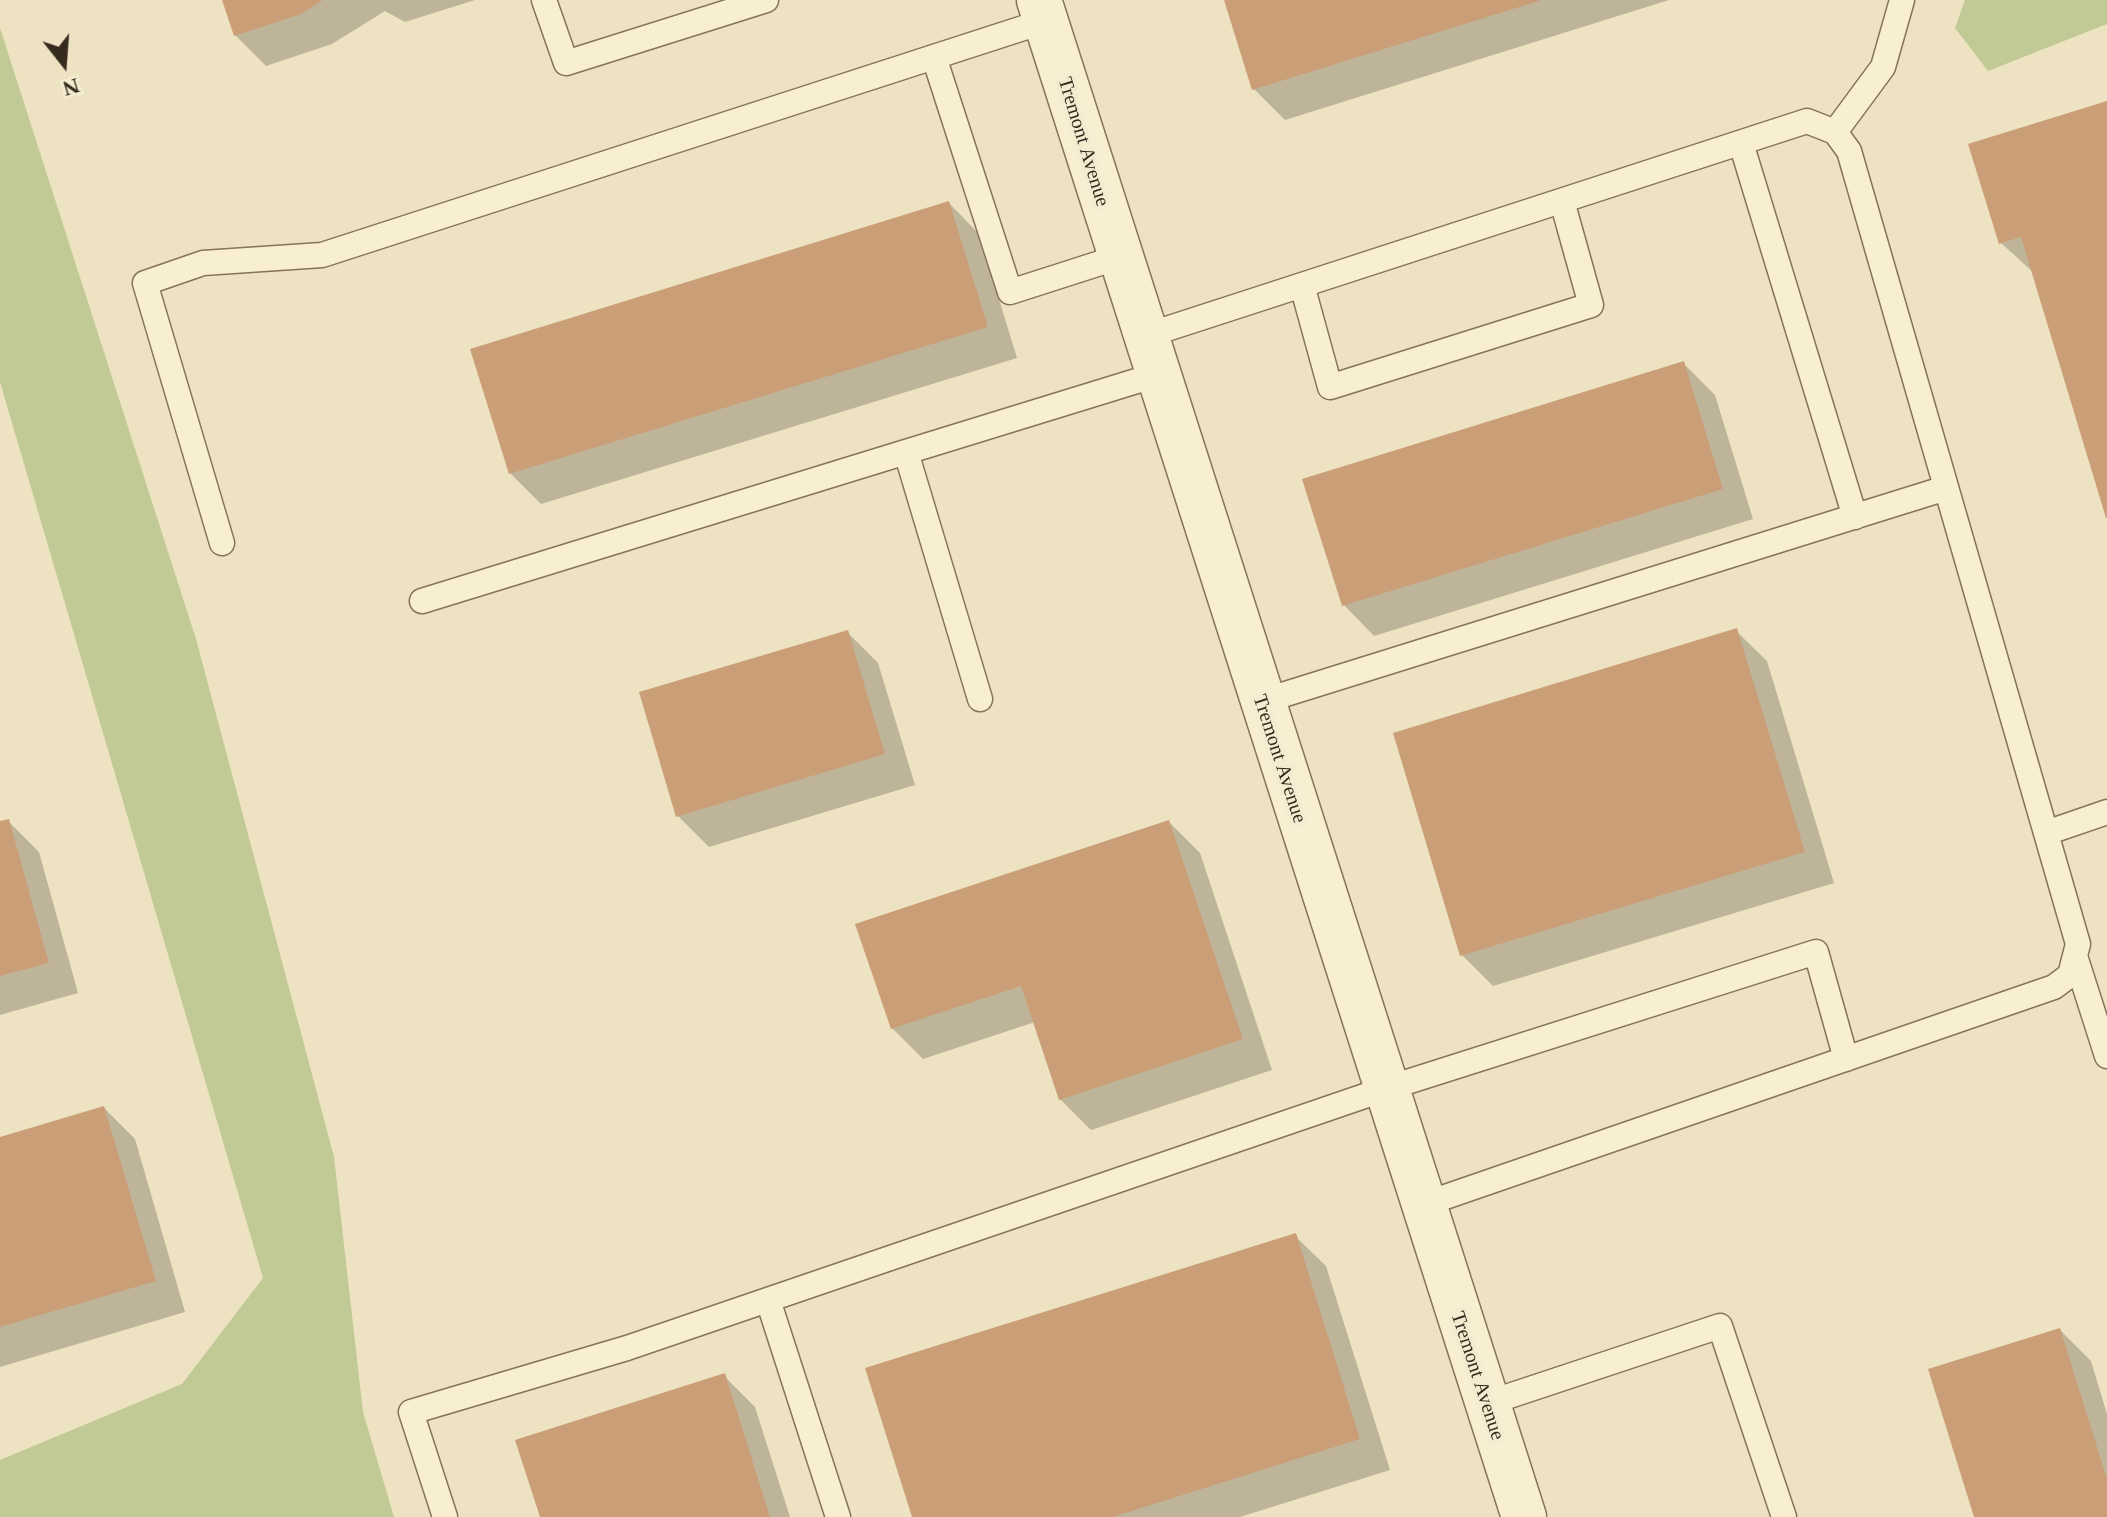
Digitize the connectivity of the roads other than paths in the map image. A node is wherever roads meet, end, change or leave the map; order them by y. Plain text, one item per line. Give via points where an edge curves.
1 (544, 0) edge
2 (766, 0) edge
3 (1902, 0) edge
4 (1042, 10) edge
5 (934, 57) junction
6 (1835, 132) junction
7 (1741, 143) junction
8 (1562, 201) junction
9 (1119, 257) junction
10 (1302, 285) junction
11 (1150, 355) junction
12 (906, 452) junction
13 (1946, 488) junction
14 (1855, 517) junction
15 (222, 543) dead end
16 (422, 601) dead end
17 (980, 699) dead end
18 (1260, 702) junction
19 (2107, 812) edge
20 (2046, 833) junction
21 (2075, 956) junction
22 (2107, 1056) edge
23 (1846, 1059) junction
24 (1385, 1089) junction
25 (1422, 1205) junction
26 (768, 1300) junction
27 (1485, 1404) junction
28 (1514, 1514) edge
29 (445, 1517) edge
30 (838, 1517) edge
31 (1784, 1517) edge

1 - 2 lane via 566,63
3 - 6 lane via 1883,67
4 - 5 lane
4 - 9 street, Tremont Avenue
5 - 9 lane via 1010,292
5 - 15 lane via 322,255 203,263 145,283
6 - 7 lane via 1807,121
6 - 13 lane via 1849,151
7 - 8 lane
7 - 14 lane
8 - 10 lane
8 - 10 lane via 1591,305 1330,387
9 - 11 street, Tremont Avenue
10 - 11 lane
11 - 12 lane
11 - 18 street, Tremont Avenue
12 - 16 lane
12 - 17 lane
13 - 14 lane
13 - 20 lane
14 - 18 lane
18 - 24 street, Tremont Avenue
19 - 20 lane
20 - 21 lane via 2078,944
21 - 22 lane
21 - 23 lane via 2070,975 2054,987
23 - 24 lane via 1816,952
23 - 25 lane
24 - 25 street, Tremont Avenue
24 - 26 lane
25 - 27 street, Tremont Avenue
26 - 29 lane via 411,1412
26 - 30 lane
27 - 28 street, Tremont Avenue
27 - 31 lane via 1720,1326

